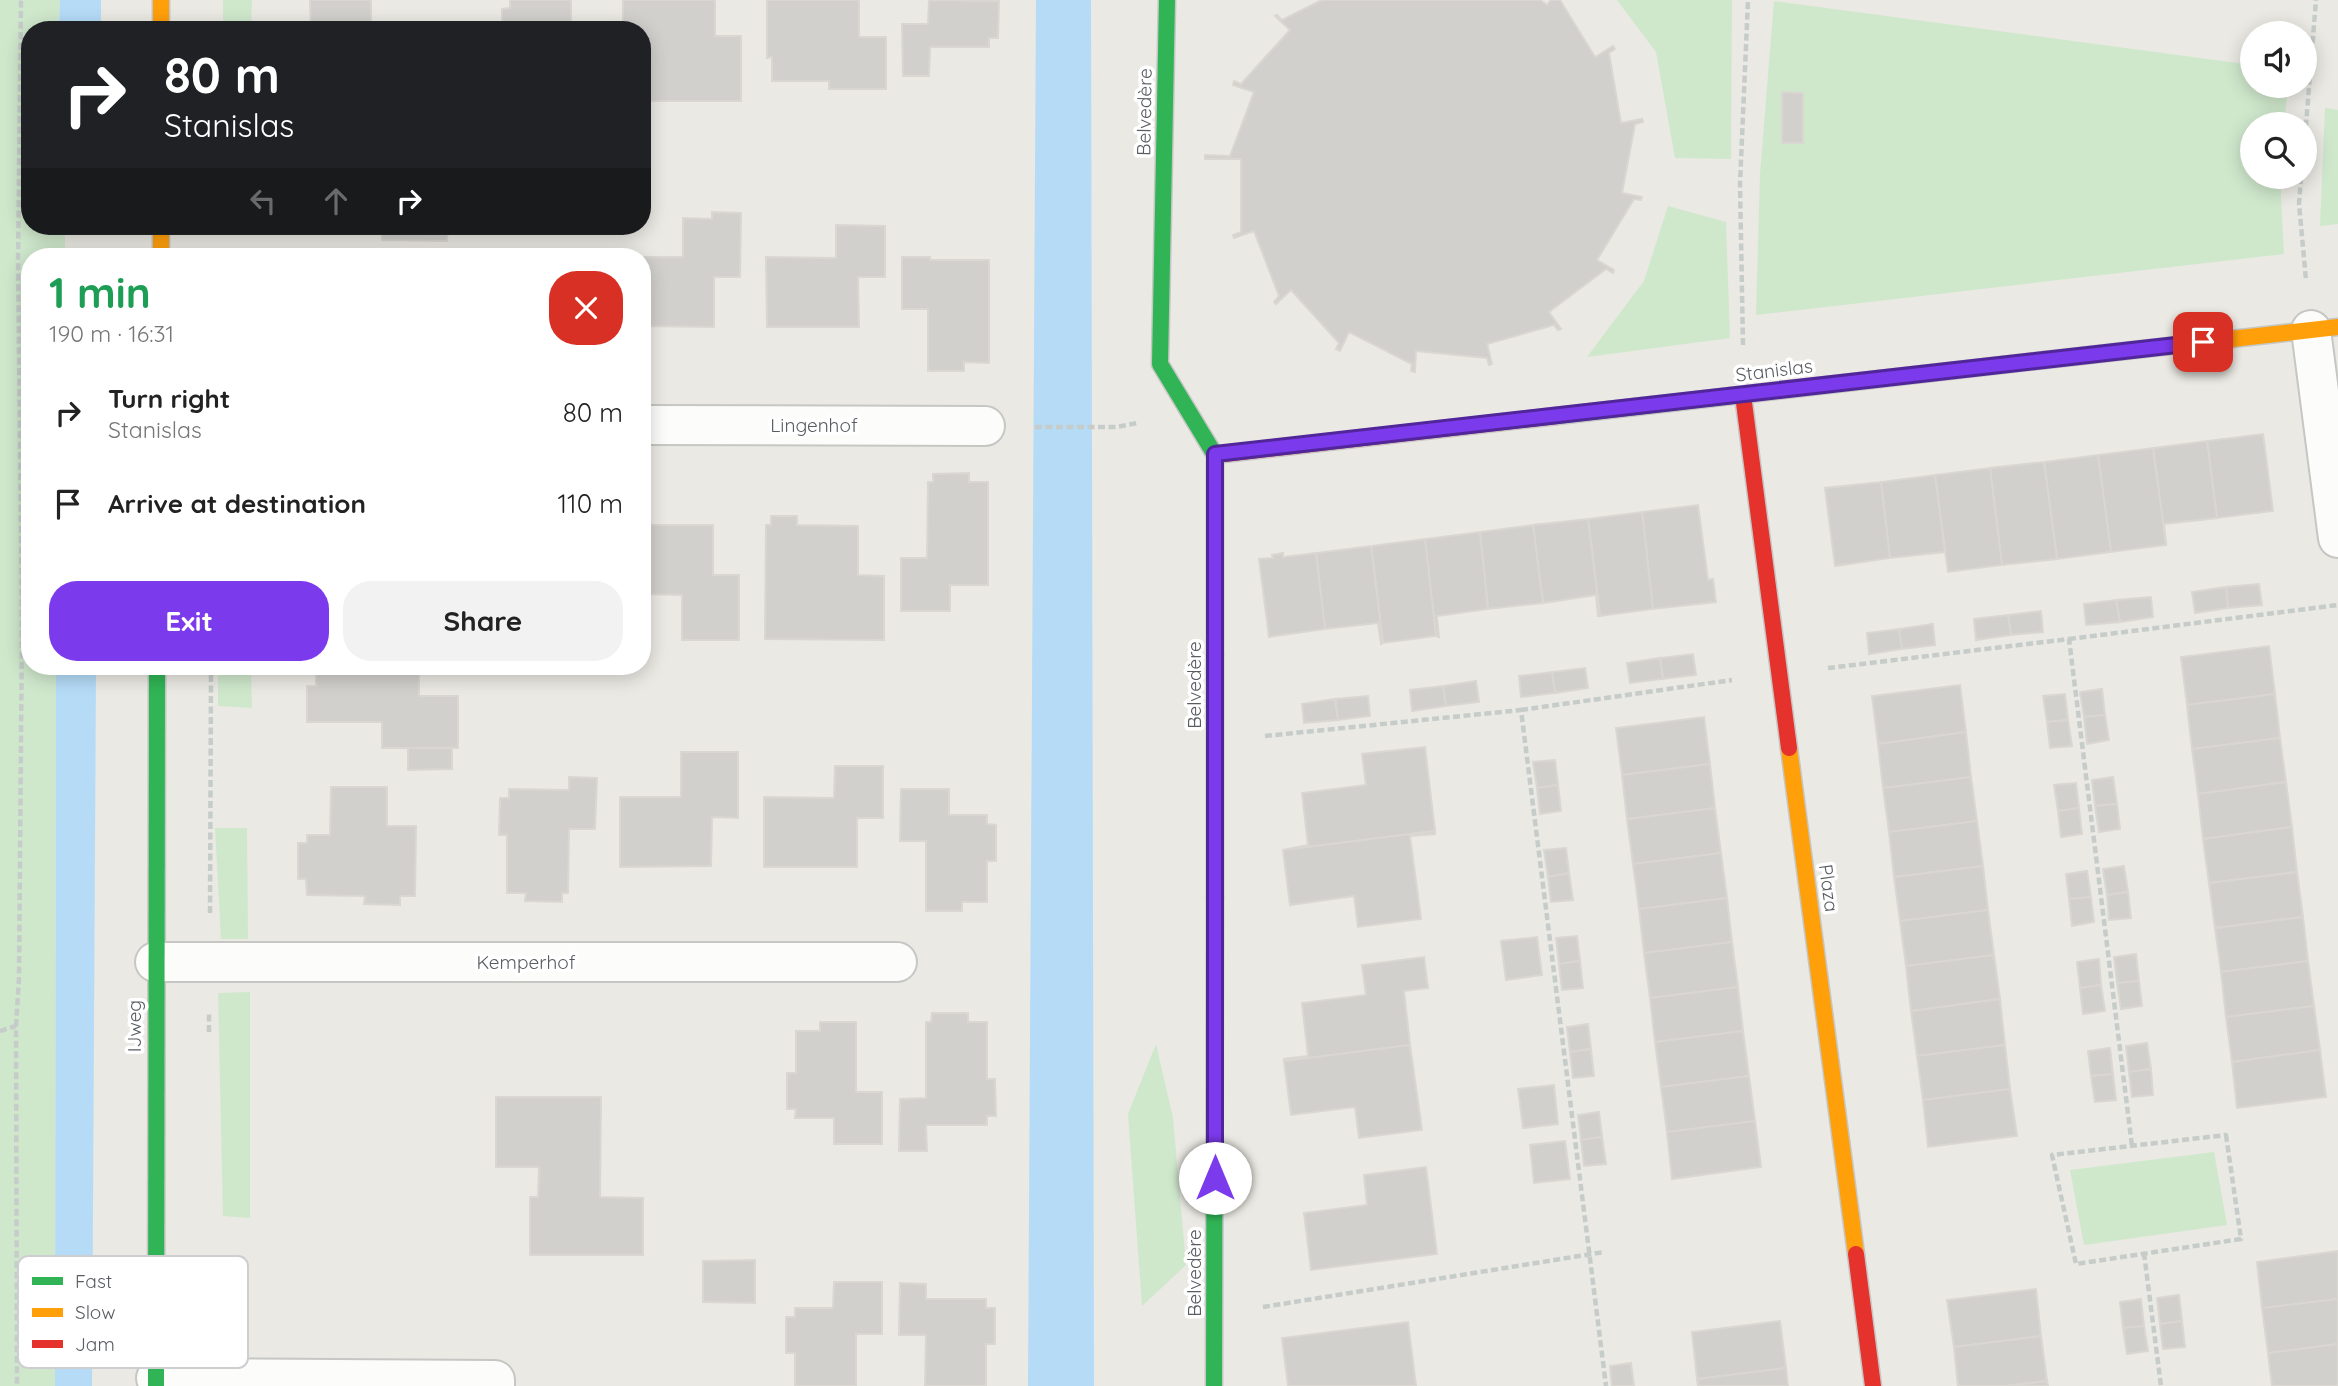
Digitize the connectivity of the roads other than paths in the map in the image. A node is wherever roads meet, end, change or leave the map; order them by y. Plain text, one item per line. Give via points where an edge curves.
1 (161, 0) edge
2 (1167, 0) edge
3 (161, 21) edge
4 (2324, 328) edge
5 (1743, 395) junction
6 (651, 425) edge
7 (985, 426) dead end
8 (1215, 454) junction
9 (2338, 538) edge
10 (157, 675) edge
11 (155, 962) junction
12 (897, 962) dead end
13 (156, 1256) edge
14 (156, 1382) edge
15 (495, 1386) edge
16 (1214, 1386) edge
17 (1873, 1386) edge

1 - 3 street
2 - 8 street, Belvedère via 1160,364
4 - 5 street, Stanislas
4 - 9 street
5 - 8 street, Stanislas
5 - 17 street, Plaza
6 - 7 street, Lingenhof
8 - 16 street, Belvedère
10 - 11 street, IJweg
11 - 12 street, Kemperhof
11 - 13 street, IJweg
14 - 15 street via 495,1380

